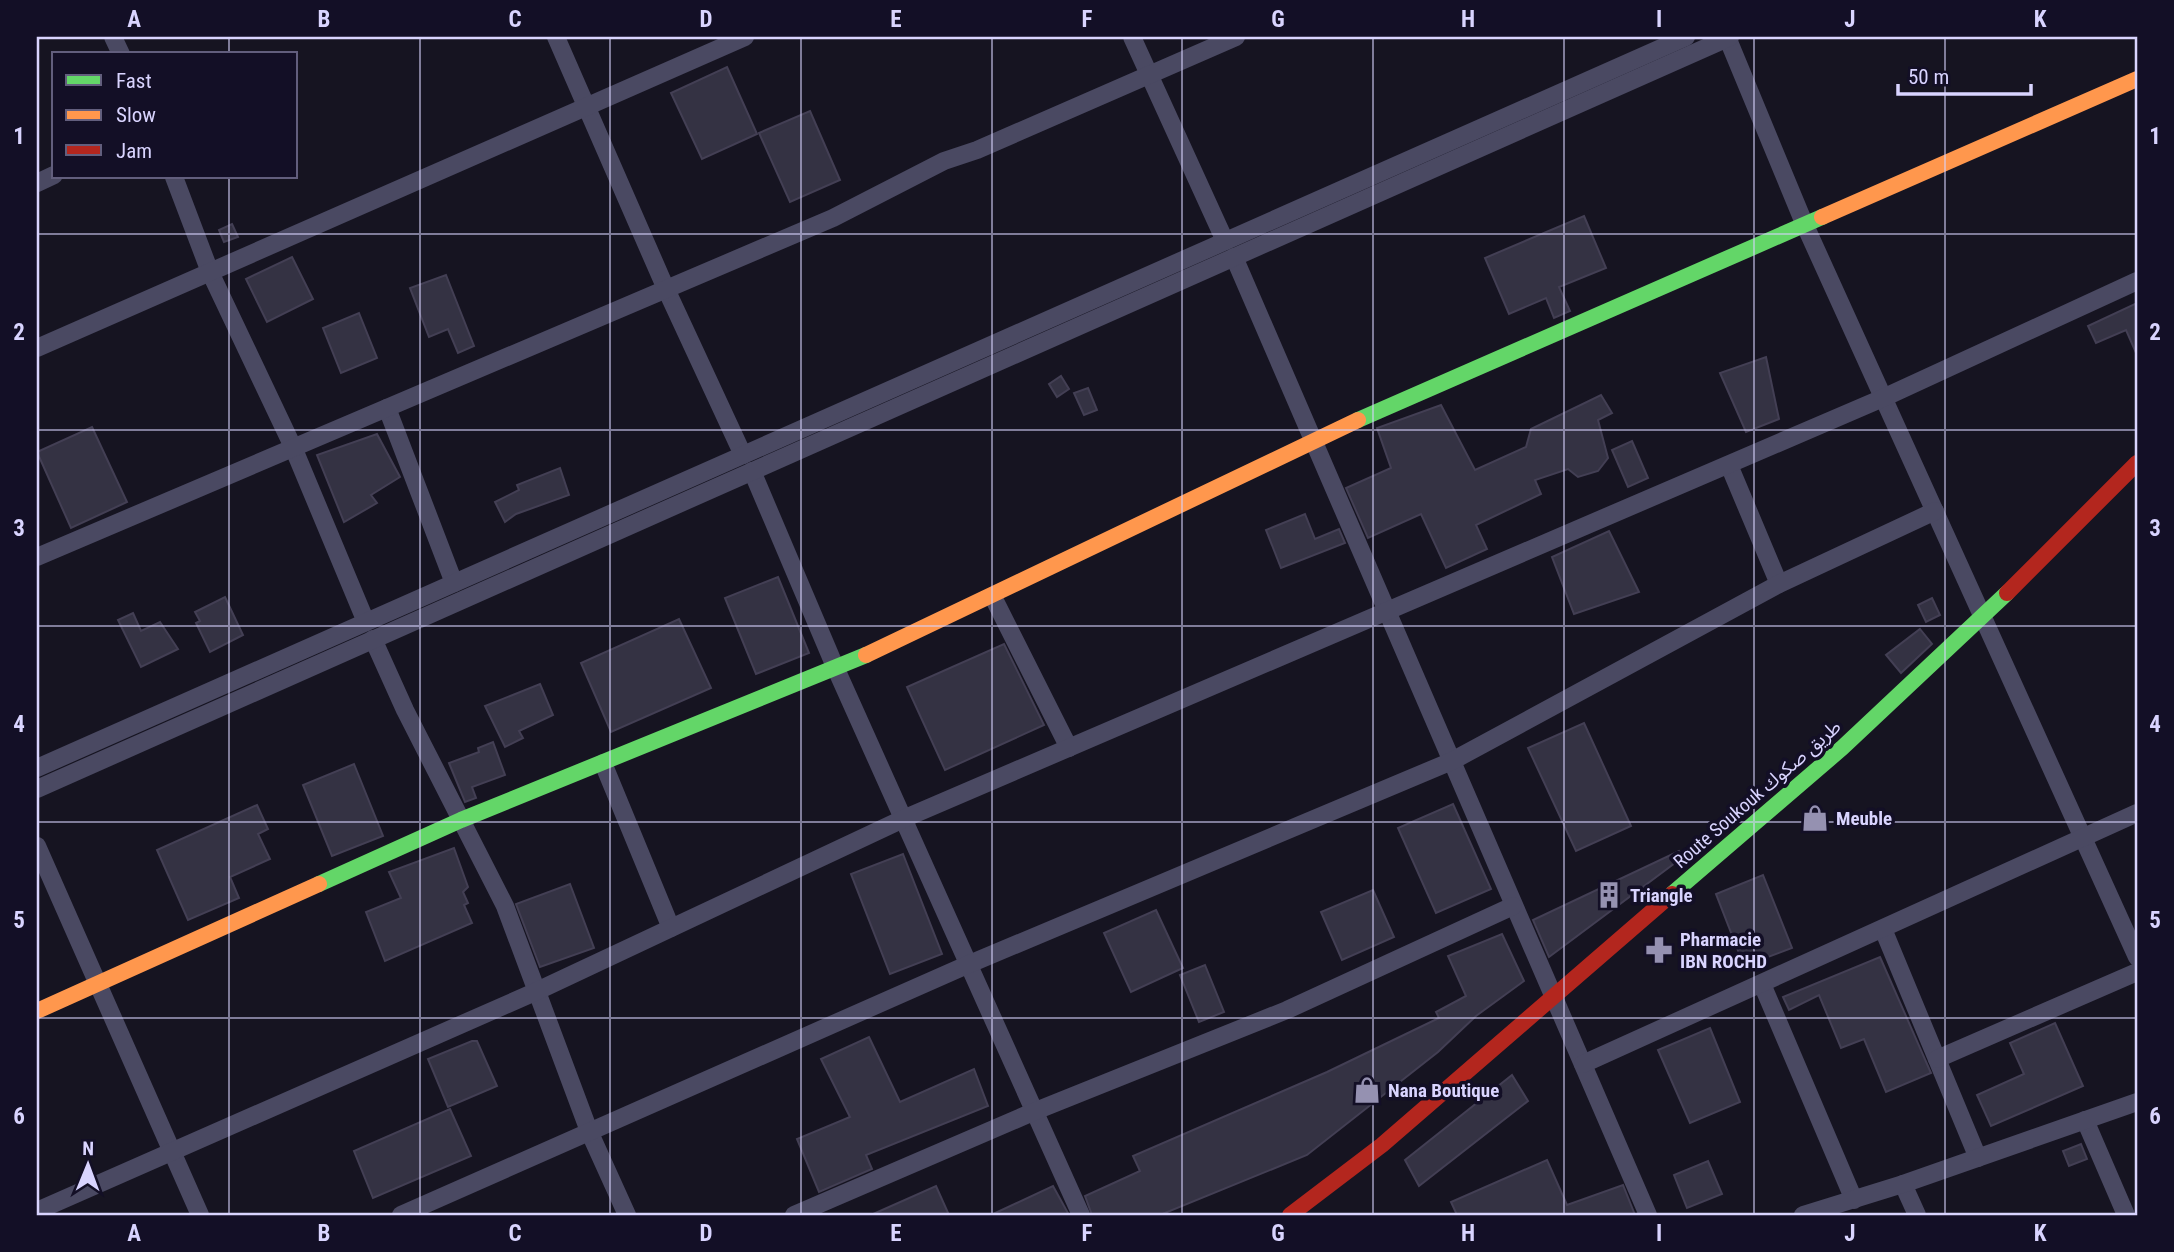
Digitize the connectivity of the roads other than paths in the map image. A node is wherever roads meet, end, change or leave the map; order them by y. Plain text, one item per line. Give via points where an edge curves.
1 (556, 37) edge
2 (745, 37) edge
3 (1132, 37) edge
4 (1236, 37) edge
5 (1686, 37) edge
6 (1728, 37) edge
7 (1149, 75) junction
8 (2137, 79) edge
9 (587, 106) junction
10 (174, 178) edge
11 (1804, 223) junction
12 (1224, 241) junction
13 (1234, 257) junction
14 (210, 272) junction
15 (2137, 281) edge
16 (666, 289) junction
17 (37, 348) edge
18 (1883, 398) junction
19 (387, 408) junction
20 (1311, 441) junction
21 (293, 447) junction
22 (743, 455) junction
23 (2137, 463) edge
24 (1729, 465) junction
25 (752, 471) junction
26 (1935, 511) junction
27 (37, 557) edge
28 (454, 583) junction
29 (1779, 584) junction
30 (993, 597) junction
31 (1388, 611) junction
32 (1983, 617) junction
33 (366, 622) junction
34 (373, 639) junction
35 (836, 669) junction
36 (1069, 748) junction
37 (1452, 761) junction
38 (603, 763) junction
39 (37, 768) edge
40 (37, 789) edge
41 (2137, 813) edge
42 (903, 819) junction
43 (461, 820) junction
44 (2084, 835) junction
45 (37, 846) edge
46 (1513, 906) junction
47 (671, 928) junction
48 (1882, 929) junction
49 (2137, 957) edge
50 (967, 965) junction
51 (2137, 972) edge
52 (98, 983) junction
53 (1762, 984) junction
54 (535, 992) junction
55 (1553, 995) junction
56 (37, 1011) edge
57 (1937, 1059) junction
58 (1583, 1064) junction
59 (2137, 1102) edge
60 (1033, 1112) junction
61 (2084, 1120) junction
62 (589, 1131) junction
63 (172, 1150) junction
64 (1978, 1157) junction
65 (1903, 1184) junction
66 (1854, 1200) junction
67 (39, 1212) edge
68 (200, 1215) edge
69 (401, 1215) edge
70 (627, 1215) edge
71 (794, 1215) edge
72 (1081, 1215) edge
73 (1290, 1215) edge
74 (1648, 1215) edge
75 (1803, 1215) edge
76 (1917, 1215) edge
77 (2126, 1215) edge

1 - 9 street
2 - 9 street
3 - 7 street
4 - 7 street
5 - 12 street
6 - 11 street
6 - 13 street
7 - 12 street
7 - 16 street via 944,161 833,218
8 - 11 street
9 - 14 street
9 - 16 street
10 - 14 street
11 - 18 street
11 - 20 street
12 - 22 street
13 - 20 street
13 - 25 street
14 - 17 street
14 - 21 street
15 - 18 street
16 - 19 street
16 - 22 street
18 - 24 street
18 - 26 street
19 - 21 street
19 - 28 street
20 - 30 street
20 - 31 street
21 - 27 street
21 - 33 street
22 - 28 street
23 - 32 street, Route Soukouk طريق صكوك
24 - 29 street
24 - 31 street
25 - 34 street
25 - 35 street
26 - 29 street
26 - 32 street
28 - 33 street
29 - 37 street
30 - 35 street
30 - 36 street
31 - 36 street
31 - 37 street
32 - 44 street
32 - 55 street, Route Soukouk طريق صكوك via 1668,901
33 - 39 street
34 - 40 street
34 - 43 street
35 - 38 street
35 - 42 street
36 - 42 street
37 - 46 street
37 - 50 street
38 - 43 street
38 - 47 street
41 - 44 street
42 - 47 street
42 - 50 street
43 - 52 street
43 - 54 street via 505,906
44 - 48 street
44 - 49 street
45 - 52 street
46 - 55 street
46 - 60 street via 1287,1010
47 - 54 street
48 - 53 street
48 - 57 street
50 - 60 street
50 - 62 street
51 - 57 street
52 - 56 street
52 - 63 street
53 - 58 street
53 - 66 street
54 - 62 street
54 - 63 street
55 - 58 street
55 - 73 street, Route Soukouk طريق صكوك via 1382,1145
57 - 64 street
58 - 74 street
59 - 61 street
60 - 71 street
60 - 72 street
61 - 64 street
61 - 77 street
62 - 69 street
62 - 70 street
63 - 67 street
63 - 68 street
64 - 65 street
65 - 66 street
65 - 76 street
66 - 75 street

